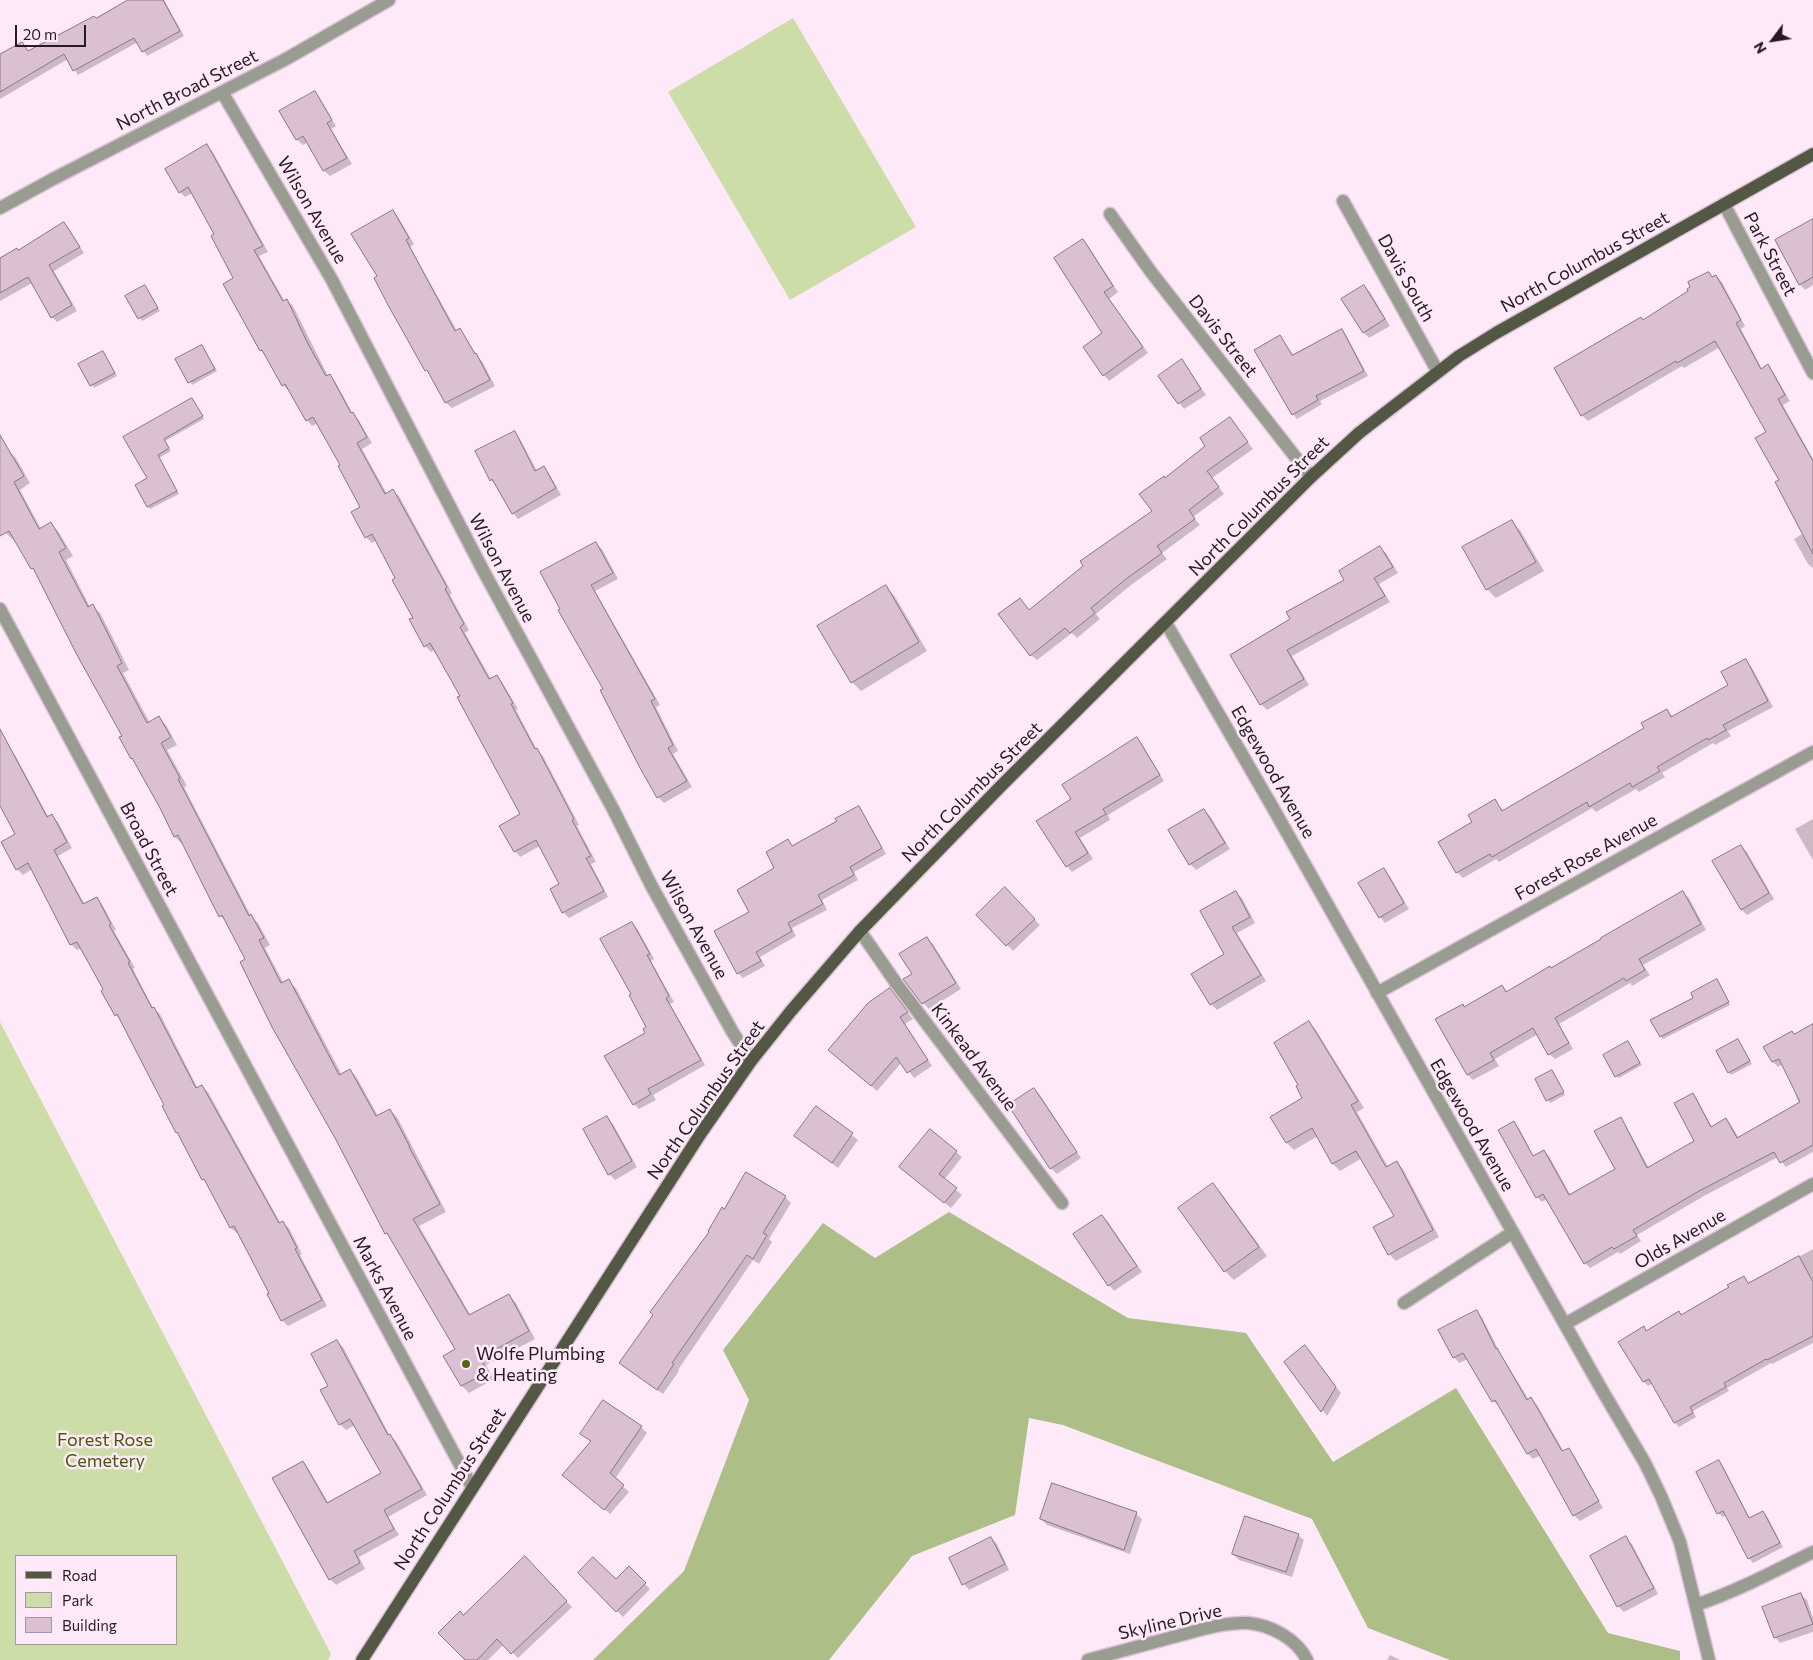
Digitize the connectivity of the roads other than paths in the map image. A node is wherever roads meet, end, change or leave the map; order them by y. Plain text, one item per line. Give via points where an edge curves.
1 (388, 0) edge
2 (222, 92) junction
3 (1813, 154) edge
4 (1343, 201) dead end
5 (1724, 204) junction
6 (0, 208) edge
7 (1110, 214) dead end
8 (1438, 372) junction
9 (1813, 373) edge
10 (1311, 477) junction
11 (0, 609) edge
12 (1166, 623) junction
13 (1813, 752) edge
14 (860, 931) junction
15 (1377, 993) junction
16 (752, 1061) junction
17 (267, 1105) joint
18 (1813, 1184) edge
19 (1062, 1203) dead end
20 (1513, 1232) junction
21 (1404, 1303) dead end
22 (1565, 1324) junction
23 (472, 1487) junction
24 (1813, 1552) edge
25 (1696, 1605) junction
26 (362, 1660) edge
27 (1088, 1660) edge
28 (1307, 1660) edge
29 (1709, 1660) edge

1 - 2 street, North Broad Street
2 - 6 street, North Broad Street
2 - 16 street, Wilson Avenue via 332,280 651,885
3 - 5 main road, North Columbus Street
4 - 8 street, Davis South
5 - 8 main road, North Columbus Street via 1496,333
5 - 9 street, Park Street
7 - 10 street, Davis Street via 1151,272
8 - 10 main road, North Columbus Street via 1360,433
10 - 12 main road, North Columbus Street
11 - 17 street, Broad Street
12 - 14 main road, North Columbus Street
12 - 15 street, Edgewood Avenue
13 - 15 street, Forest Rose Avenue
14 - 16 main road, North Columbus Street via 791,1010
14 - 19 street, Kinkead Avenue
15 - 20 street, Edgewood Avenue
16 - 23 main road, North Columbus Street via 641,1224
17 - 23 street, Marks Avenue
18 - 22 street, Olds Avenue
20 - 21 street
20 - 22 street, Edgewood Avenue
22 - 25 street, Edgewood Avenue via 1661,1496 1680,1542
23 - 26 main road, North Columbus Street
24 - 25 street via 1723,1596
25 - 29 street, Edgewood Avenue
27 - 28 street, Skyline Drive via 1213,1626 1248,1623 1283,1634 1299,1647

